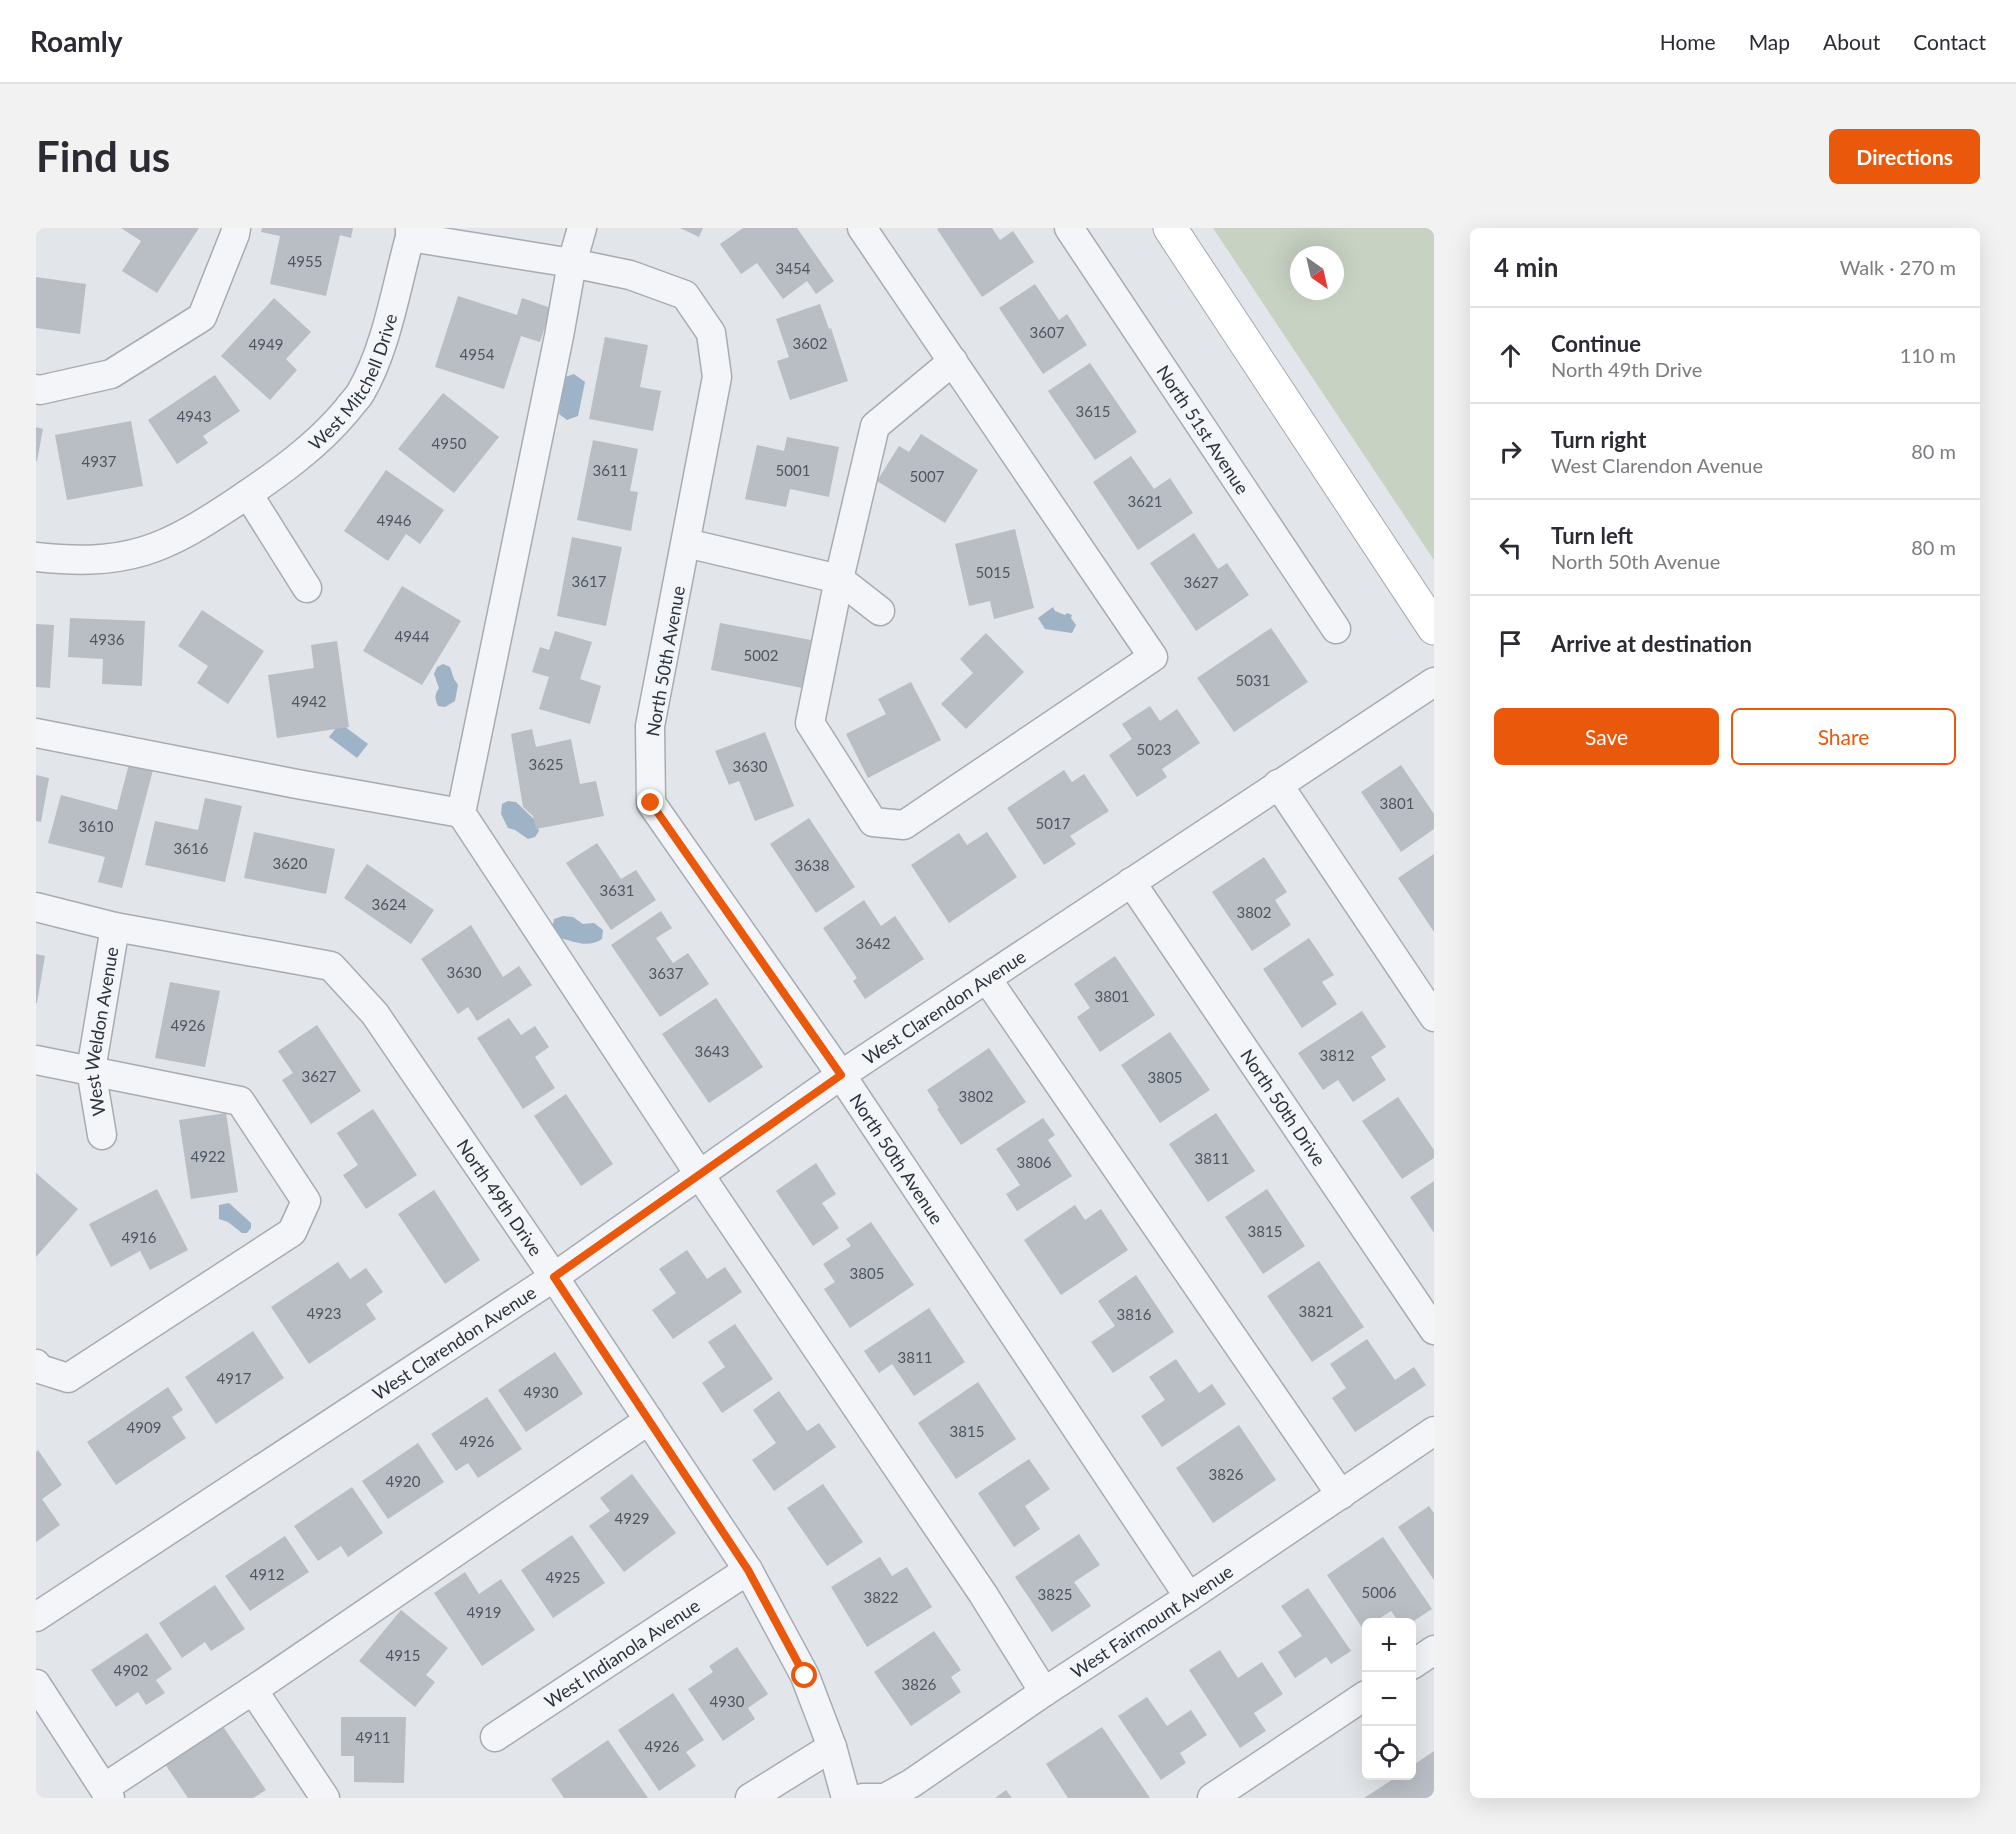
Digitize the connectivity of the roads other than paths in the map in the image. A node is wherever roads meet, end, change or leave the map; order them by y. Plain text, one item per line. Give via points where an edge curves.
1 (236, 228) edge
2 (582, 228) edge
3 (862, 228) edge
4 (1069, 228) edge
5 (1170, 228) edge
6 (410, 232) edge
7 (572, 263) junction
8 (953, 361) junction
9 (36, 389) edge
10 (248, 494) junction
11 (686, 543) junction
12 (36, 557) edge
13 (839, 579) junction
14 (308, 588) dead end
15 (880, 610) dead end
16 (1434, 628) edge
17 (1336, 629) dead end
18 (1434, 682) edge
19 (36, 733) edge
20 (1278, 784) junction
21 (461, 813) junction
22 (1131, 882) junction
23 (36, 907) edge
24 (115, 927) junction
25 (987, 979) junction
26 (1434, 1017) edge
27 (36, 1060) edge
28 (91, 1070) junction
29 (841, 1075) junction
30 (102, 1135) dead end
31 (699, 1174) junction
32 (554, 1277) junction
33 (1434, 1330) edge
34 (36, 1364) edge
35 (649, 1420) junction
36 (1434, 1431) edge
37 (1341, 1494) junction
38 (748, 1570) junction
39 (1189, 1597) junction
40 (36, 1617) edge
41 (1434, 1650) edge
42 (1416, 1662) edge
43 (36, 1684) edge
44 (253, 1690) junction
45 (1044, 1692) junction
46 (1362, 1698) edge
47 (495, 1737) dead end
48 (832, 1747) junction
49 (107, 1793) edge
50 (325, 1798) edge
51 (750, 1798) edge
52 (846, 1798) edge
53 (863, 1798) edge
54 (1212, 1798) edge

1 - 9 street via 202,317 111,374
2 - 7 street
3 - 8 street
4 - 17 street, North 51st Avenue
5 - 16 main road
6 - 7 street, North 50th Avenue
6 - 10 street, West Mitchell Drive via 381,348 361,393 304,454
7 - 11 street, North 50th Avenue via 630,275 685,295 711,333 717,378
7 - 21 street
8 - 13 street via 875,426
8 - 13 street via 1153,657 904,825 873,822 810,723
10 - 12 street, West Mitchell Drive via 174,539 144,551 108,560
10 - 14 street
11 - 13 street
11 - 29 street, North 50th Avenue via 650,726 651,803
13 - 15 street
18 - 20 street, West Clarendon Avenue
19 - 21 street
20 - 22 street, West Clarendon Avenue
20 - 26 street
21 - 31 street
22 - 25 street, West Clarendon Avenue
22 - 33 street, North 50th Drive
23 - 24 street, North 49th Drive
24 - 28 street, West Weldon Avenue
24 - 32 street, North 49th Drive via 331,966 375,1014
25 - 29 street, West Clarendon Avenue
25 - 37 street
27 - 28 street
28 - 30 street, West Weldon Avenue
28 - 34 street via 240,1101 306,1201 292,1232 68,1378
29 - 31 street, West Clarendon Avenue
29 - 39 street, North 50th Avenue
31 - 32 street, West Clarendon Avenue
31 - 45 street via 983,1594
32 - 35 street, North 49th Drive
32 - 40 street, West Clarendon Avenue
35 - 38 street, North 49th Drive
35 - 44 street
36 - 37 street, West Fairmount Avenue
37 - 39 street, West Fairmount Avenue
38 - 47 street, West Indianola Avenue
38 - 48 street, North 49th Drive via 805,1676
39 - 45 street, West Fairmount Avenue
41 - 42 street
43 - 49 street
44 - 49 street
44 - 50 street
45 - 53 street, West Fairmount Avenue via 912,1783 885,1797
46 - 54 street
48 - 51 street
48 - 52 street, North 49th Drive

